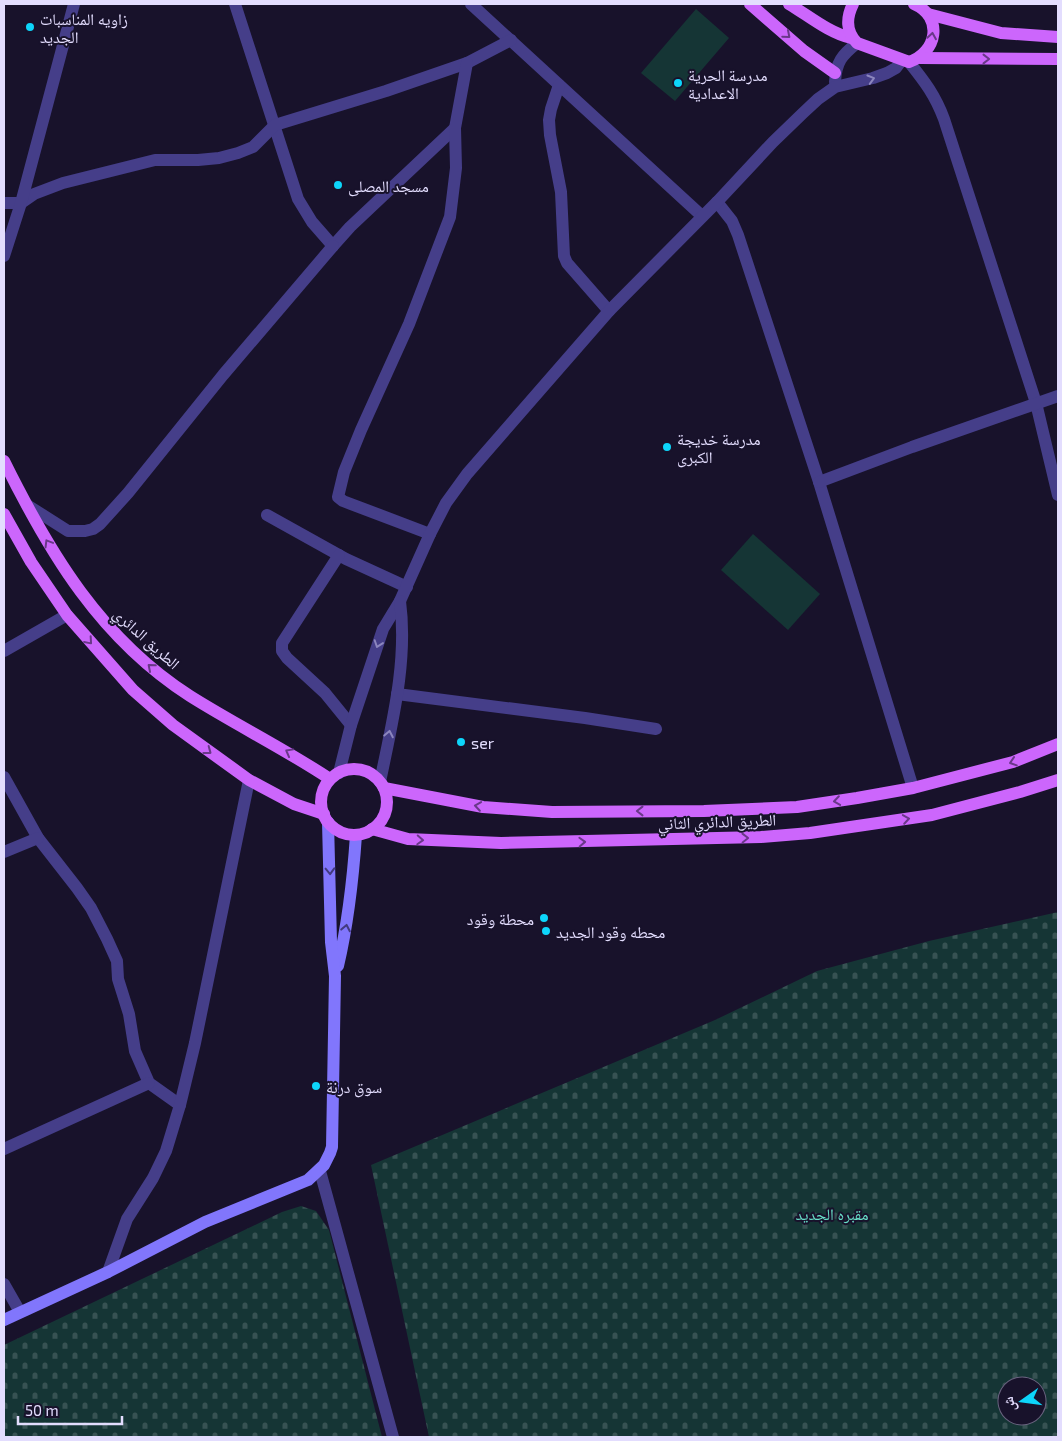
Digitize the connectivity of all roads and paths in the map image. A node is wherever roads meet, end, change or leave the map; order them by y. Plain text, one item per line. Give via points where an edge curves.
1 (74, 4) edge
2 (235, 4) edge
3 (471, 4) edge
4 (750, 4) edge
5 (789, 4) edge
6 (853, 4) edge
7 (914, 4) edge
8 (928, 14) junction
9 (1058, 37) edge
10 (511, 40) junction
11 (854, 40) junction
12 (910, 60) junction
13 (1057, 62) edge
14 (467, 64) junction
15 (835, 73) junction
16 (559, 85) junction
17 (834, 87) junction
18 (275, 125) junction
19 (455, 128) junction
20 (717, 202) junction
21 (4, 203) edge
22 (21, 203) junction
23 (702, 216) junction
24 (333, 246) junction
25 (4, 256) edge
26 (609, 311) junction
27 (1058, 396) edge
28 (1036, 403) junction
29 (4, 461) edge
30 (819, 482) junction
31 (1058, 495) edge
32 (27, 505) junction
33 (4, 514) edge
34 (267, 515) dead end
35 (430, 534) junction
36 (339, 555) junction
37 (407, 587) junction
38 (400, 601) junction
39 (67, 615) junction
40 (4, 651) edge
41 (397, 694) junction
42 (351, 725) junction
43 (656, 729) dead end
44 (1058, 744) edge
45 (334, 776) junction
46 (4, 777) edge
47 (249, 780) junction
48 (1058, 780) edge
49 (382, 785) junction
50 (913, 788) junction
51 (326, 818) junction
52 (372, 829) junction
53 (356, 835) junction
54 (38, 838) junction
55 (4, 852) edge
56 (335, 976) junction
57 (149, 1084) junction
58 (180, 1105) junction
59 (4, 1150) edge
60 (320, 1171) junction
61 (108, 1272) junction
62 (4, 1284) edge
63 (20, 1312) junction
64 (4, 1320) edge
65 (393, 1437) edge

1 - 22 street
2 - 18 street
3 - 10 street
4 -> 15 main road
5 - 11 main road via 832,31
6 - 11 main road via 848,14 848,26
7 - 8 main road
8 - 9 main road via 1001,33
12 -> 8 main road via 929,49 933,25
10 - 14 street
10 - 16 street
11 - 12 main road
11 - 15 street
12 -> 13 main road
17 -> 12 street via 873,78
12 - 28 street via 937,100
14 - 18 street
14 - 19 street
15 - 17 street
16 - 23 street
16 - 26 street via 549,120 561,192 564,256
17 - 20 street via 773,142
18 - 22 street via 253,147 238,153 198,160 155,160 118,168 45,189
18 - 24 street via 298,199 312,222
19 - 24 street
19 - 35 street via 456,168 450,217 409,324 344,472 338,496 343,501
20 - 23 street
20 - 30 street via 738,235
21 - 22 street
22 - 25 street
23 - 26 street
24 - 32 street via 100,524 94,529 68,532
26 - 35 street via 466,474
27 - 28 street
28 - 30 street
28 - 31 street
29 - 32 main road, الطريق الدائري
30 - 50 street
45 -> 32 main road, الطريق الدائري via 189,695 122,642 74,584
33 - 39 main road via 30,562
34 - 36 street
35 - 37 street
36 - 37 street
36 - 42 street via 282,647 287,658 325,693
37 - 38 street
38 - 41 street via 403,638
38 -> 42 street via 383,629
39 - 40 street
39 -> 47 main road via 133,690 174,725
41 - 43 street
49 -> 41 street
42 - 45 street
44 -> 50 main road, الطريق الدائري الثاني via 1013,762
45 - 49 main road via 350,769 361,770 372,774
45 - 51 main road via 323,790 321,802
46 - 54 street
47 - 51 main road
47 - 58 street
52 -> 48 main road, الطريق الدائري الثاني via 408,839 501,843 761,837 932,815
50 -> 49 main road, الطريق الدائري الثاني via 797,807 561,812 483,807
49 - 52 main road via 387,799 386,811
51 - 53 main road via 340,832
51 -> 56 main road
52 - 53 main road
56 -> 53 main road via 347,921
54 - 55 street
54 - 57 street via 91,908 108,939 117,961 118,979 129,1014 135,1052
56 - 60 main road via 332,1146
57 - 58 street
57 - 59 street
58 - 61 street via 166,1151 127,1219
60 - 61 main road via 308,1180 205,1222
60 - 65 street
61 - 63 main road
62 - 63 street
63 - 64 main road

